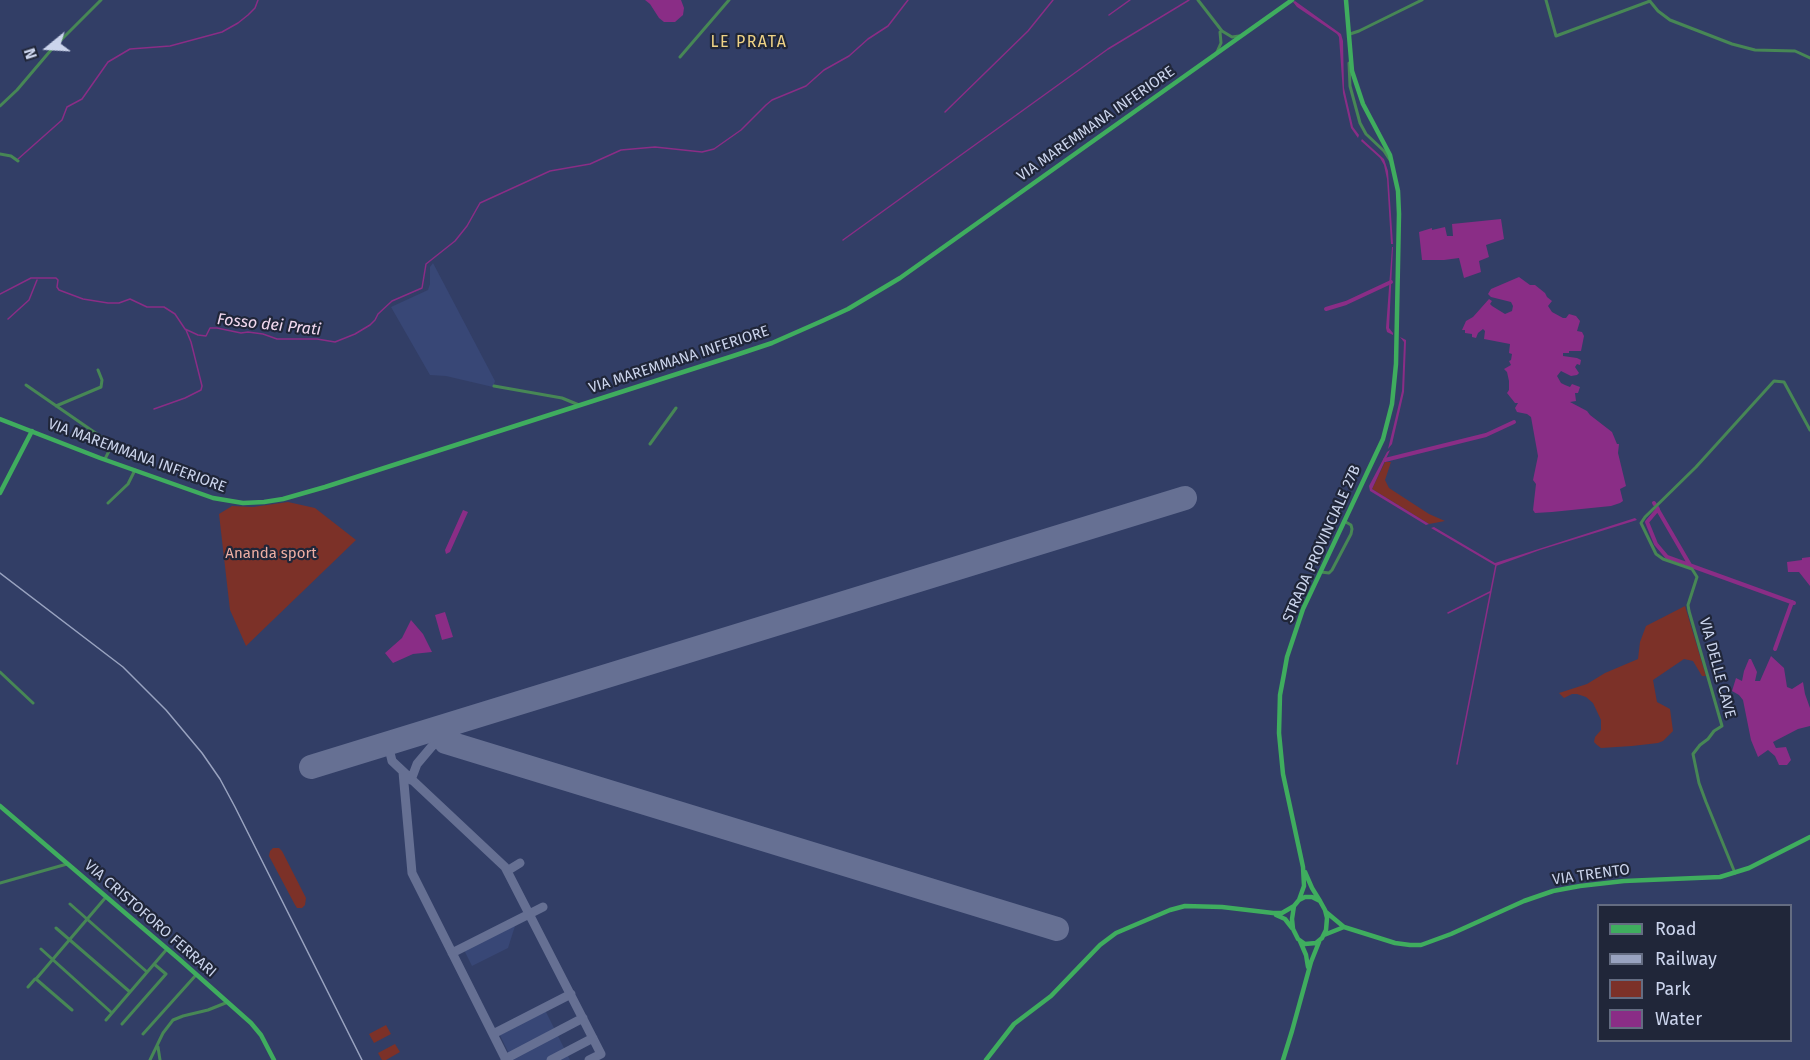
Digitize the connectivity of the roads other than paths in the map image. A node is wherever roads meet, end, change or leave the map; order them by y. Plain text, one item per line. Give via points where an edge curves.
1 (101, 0) edge
2 (729, 0) edge
3 (1198, 0) edge
4 (1346, 0) edge
5 (1422, 0) edge
6 (1546, 0) edge
7 (1649, 0) edge
8 (1290, 1) edge
9 (1221, 31) junction
10 (1348, 34) junction
11 (1241, 36) junction
12 (1229, 44) junction
13 (1216, 54) junction
14 (680, 57) dead end
15 (1350, 58) junction
16 (1810, 58) edge
17 (0, 106) edge
18 (0, 154) edge
19 (18, 161) dead end
20 (1393, 164) junction
21 (98, 370) dead end
22 (26, 385) dead end
23 (494, 386) dead end
24 (579, 405) junction
25 (56, 406) junction
26 (676, 408) dead end
27 (0, 419) edge
28 (1810, 430) edge
29 (32, 431) junction
30 (650, 444) dead end
31 (105, 459) junction
32 (135, 470) junction
33 (0, 493) edge
34 (108, 503) dead end
35 (1344, 521) junction
36 (1321, 572) junction
37 (0, 672) edge
38 (33, 703) dead end
39 (0, 806) edge
40 (1810, 837) edge
41 (68, 864) junction
42 (1303, 867) junction
43 (1735, 873) junction
44 (0, 883) edge
45 (106, 897) junction
46 (1299, 900) junction
47 (1320, 901) junction
48 (70, 904) dead end
49 (1294, 906) junction
50 (1326, 912) junction
51 (1273, 913) junction
52 (87, 920) junction
53 (1344, 927) junction
54 (56, 928) dead end
55 (1293, 929) junction
56 (1324, 935) junction
57 (1298, 939) junction
58 (70, 940) junction
59 (1319, 941) junction
60 (41, 949) dead end
61 (168, 949) junction
62 (53, 960) junction
63 (154, 964) junction
64 (1308, 970) junction
65 (147, 972) junction
66 (197, 974) junction
67 (36, 979) junction
68 (28, 987) dead end
69 (130, 992) junction
70 (228, 1002) junction
71 (72, 1011) dead end
72 (112, 1012) junction
73 (106, 1020) dead end
74 (122, 1024) dead end
75 (143, 1034) dead end
76 (157, 1046) junction
77 (150, 1060) edge
78 (160, 1060) edge
79 (274, 1060) edge
80 (986, 1060) edge
81 (1283, 1060) edge

1 - 17 street
2 - 14 street
3 - 9 street
4 - 10 main road
5 - 10 street
6 - 7 street via 1556,36
7 - 16 street via 1670,20 1732,44 1755,50 1795,51
8 - 11 main road, VIA MAREMMANA INFERIORE
9 - 11 street via 1232,37
9 - 12 street
9 - 13 street
10 - 15 main road
11 - 12 main road, VIA MAREMMANA INFERIORE
12 - 13 main road, VIA MAREMMANA INFERIORE
13 - 24 main road, VIA MAREMMANA INFERIORE via 900,278 848,309 753,350
15 - 20 main road via 1361,100
15 - 20 street via 1350,86 1359,123
18 - 19 street
20 - 35 main road, STRADA PROVINCIALE 27B via 1399,206 1395,385 1383,439
21 - 25 street via 101,387
22 - 25 street
23 - 24 street
24 - 32 main road, VIA MAREMMANA INFERIORE via 274,501 222,501
25 - 31 street via 110,443
26 - 30 street
27 - 29 main road, VIA MAREMMANA INFERIORE
28 - 43 street, VIA DELLE CAVE via 1784,382 1774,381 1641,523 1656,554 1692,569 1697,577 1689,611 1722,726 1693,754 1699,783
29 - 31 main road, VIA MAREMMANA INFERIORE
29 - 33 main road
31 - 32 main road, VIA MAREMMANA INFERIORE
32 - 34 street via 128,484
35 - 36 main road, STRADA PROVINCIALE 27B
35 - 36 street via 1351,525 1351,534 1332,570
36 - 42 main road, STRADA PROVINCIALE 27B via 1287,657 1279,713 1284,774
37 - 38 street
39 - 41 main road, VIA CRISTOFORO FERRARI
40 - 43 main road, VIA TRENTO
41 - 44 street
41 - 45 main road, VIA CRISTOFORO FERRARI
42 - 46 main road via 1304,886
42 - 47 main road
43 - 53 main road, VIA TRENTO via 1720,878 1624,881 1561,889 1421,945 1395,943
45 - 52 street
45 - 61 main road, VIA CRISTOFORO FERRARI
46 - 47 main road via 1310,897
46 - 49 main road
47 - 50 main road
48 - 52 street
49 - 51 main road
49 - 55 main road
50 - 53 main road
50 - 56 main road
51 - 55 main road
51 - 80 main road via 1185,906 1116,933 1053,994 1014,1024
52 - 58 street
52 - 65 street
53 - 56 main road
54 - 58 street
55 - 57 main road
56 - 59 main road
57 - 59 main road via 1305,944
57 - 64 main road
58 - 62 street
58 - 69 street
59 - 64 main road
60 - 62 street
61 - 63 street
61 - 66 main road, VIA CRISTOFORO FERRARI
62 - 67 street
62 - 72 street
63 - 65 street
63 - 74 street via 166,974
64 - 81 main road
65 - 69 street
66 - 70 main road, VIA CRISTOFORO FERRARI
66 - 75 street
67 - 68 street
67 - 71 street
69 - 72 street
70 - 76 street via 176,1019
70 - 79 main road, VIA CRISTOFORO FERRARI via 256,1029
72 - 73 street
76 - 77 street
76 - 78 street

